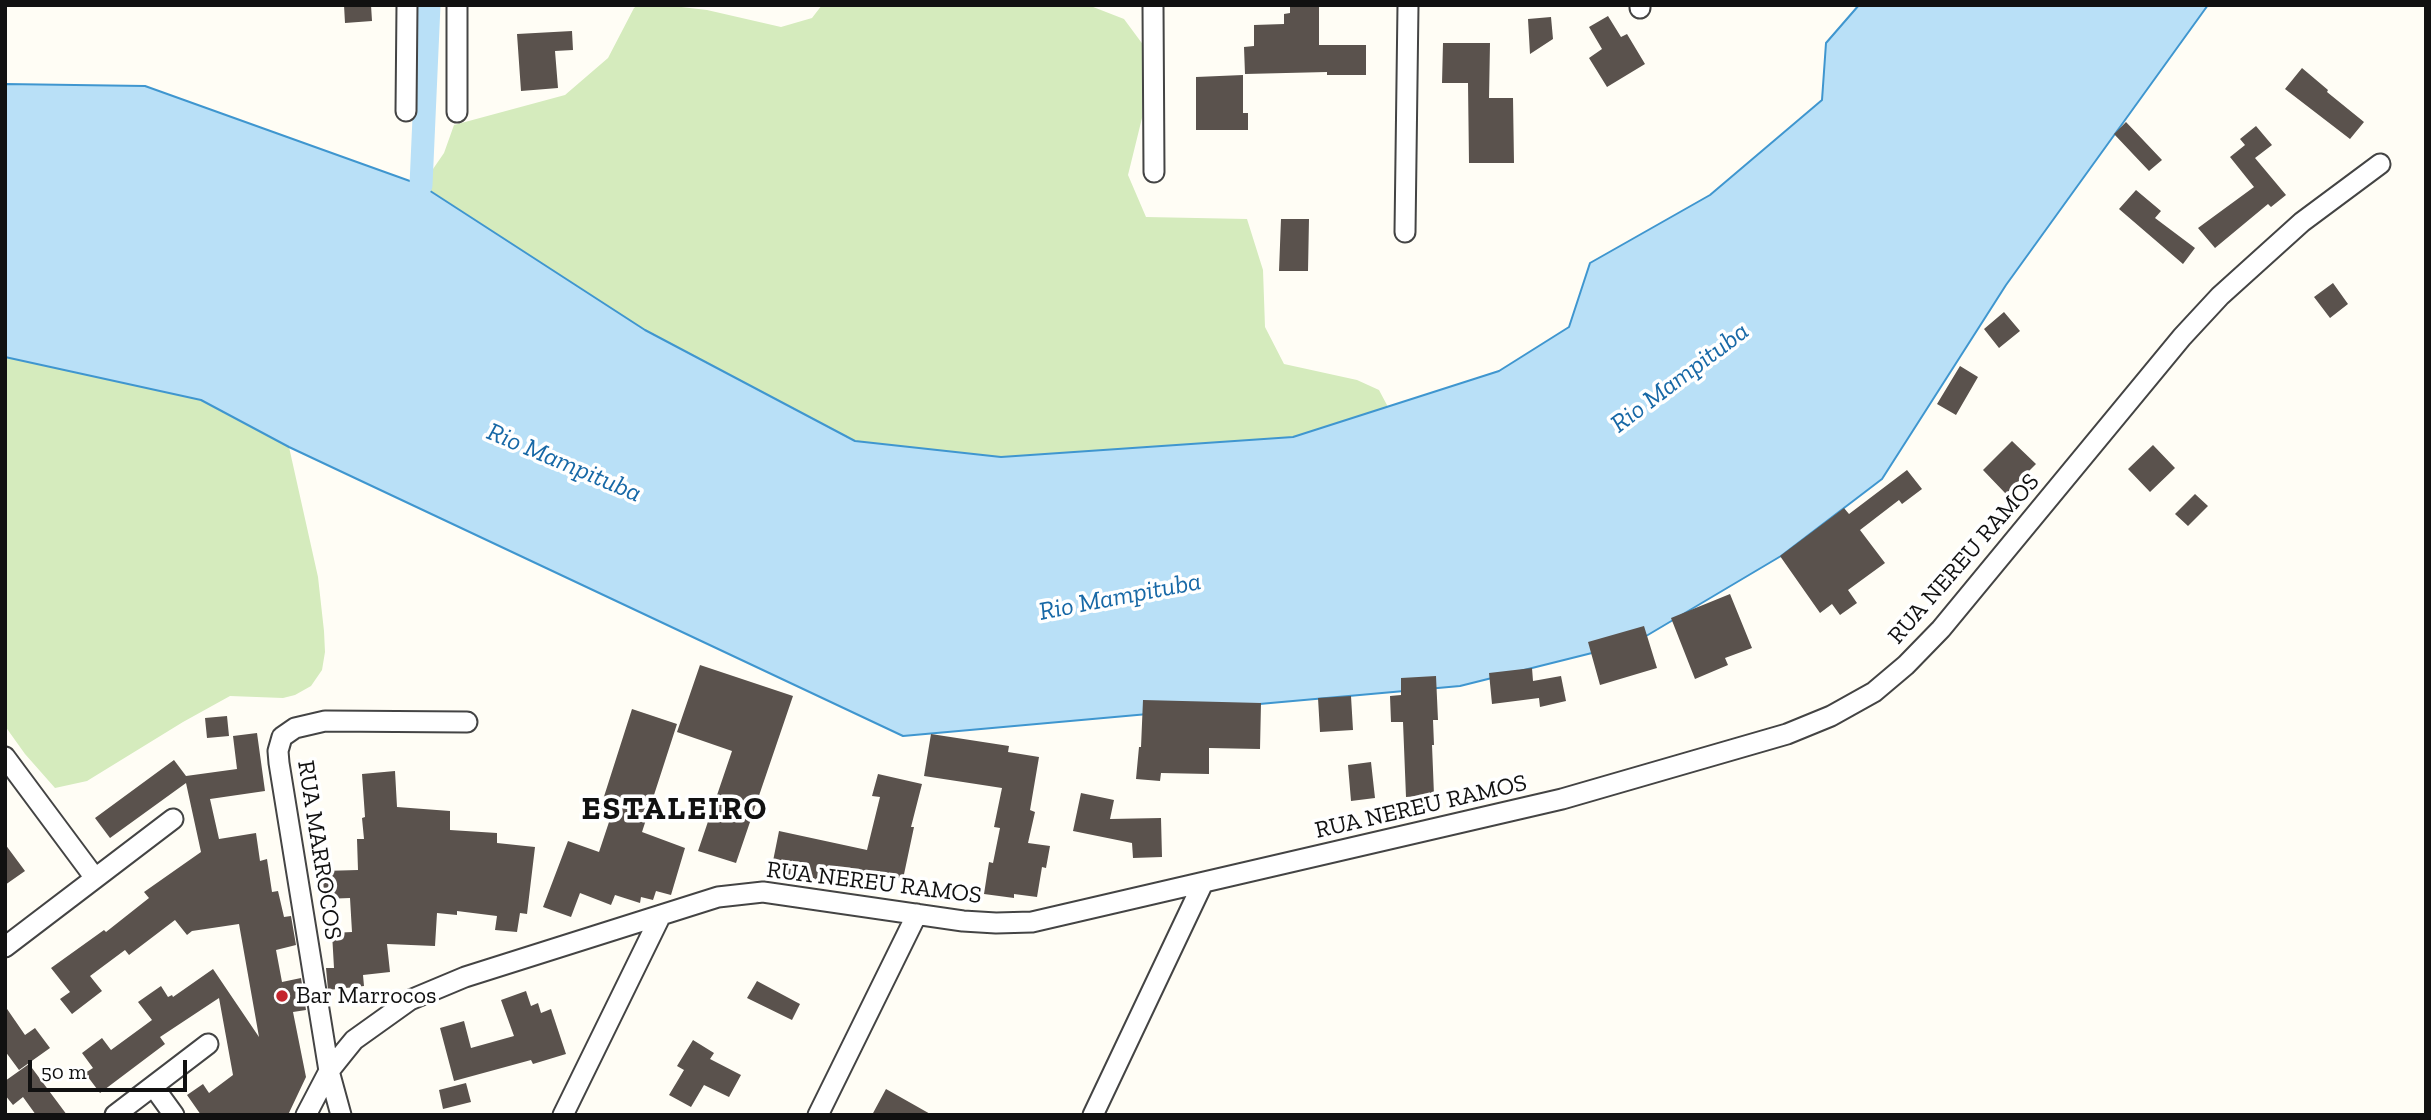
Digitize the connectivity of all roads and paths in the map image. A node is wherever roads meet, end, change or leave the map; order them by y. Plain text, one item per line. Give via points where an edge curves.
1 (407, 5) edge
2 (457, 5) edge
3 (1153, 5) edge
4 (1408, 5) edge
5 (406, 111) dead end
6 (457, 112) dead end
7 (2380, 164) dead end
8 (1154, 172) dead end
9 (1405, 232) dead end
10 (467, 722) dead end
11 (5, 757) edge
12 (173, 819) dead end
13 (95, 878) junction
14 (1203, 883) junction
15 (917, 914) junction
16 (661, 915) junction
17 (5, 947) edge
18 (208, 1044) dead end
19 (329, 1071) junction
20 (153, 1086) junction
21 (115, 1115) edge
22 (174, 1115) edge
23 (306, 1115) edge
24 (341, 1115) edge
25 (563, 1115) edge
26 (818, 1115) edge
27 (1093, 1115) edge

1 - 5 street
2 - 6 street
3 - 8 street
4 - 9 street
7 - 14 street, RUA NEREU RAMOS via 2302,222 2220,296 1941,629 1874,692 1787,734 1619,784
10 - 19 street, RUA MARROCOS via 326,721 295,728 282,737 279,763
11 - 13 street
12 - 13 street
13 - 17 street
14 - 15 street, RUA NEREU RAMOS via 1032,922
14 - 27 street
15 - 16 street, RUA NEREU RAMOS via 763,892 718,897
15 - 26 street
16 - 19 street, RUA NEREU RAMOS via 464,977 410,1000 354,1040
16 - 25 street
18 - 20 street
19 - 23 street, RUA NEREU RAMOS
19 - 24 street, RUA MARROCOS
20 - 21 street
20 - 22 street

